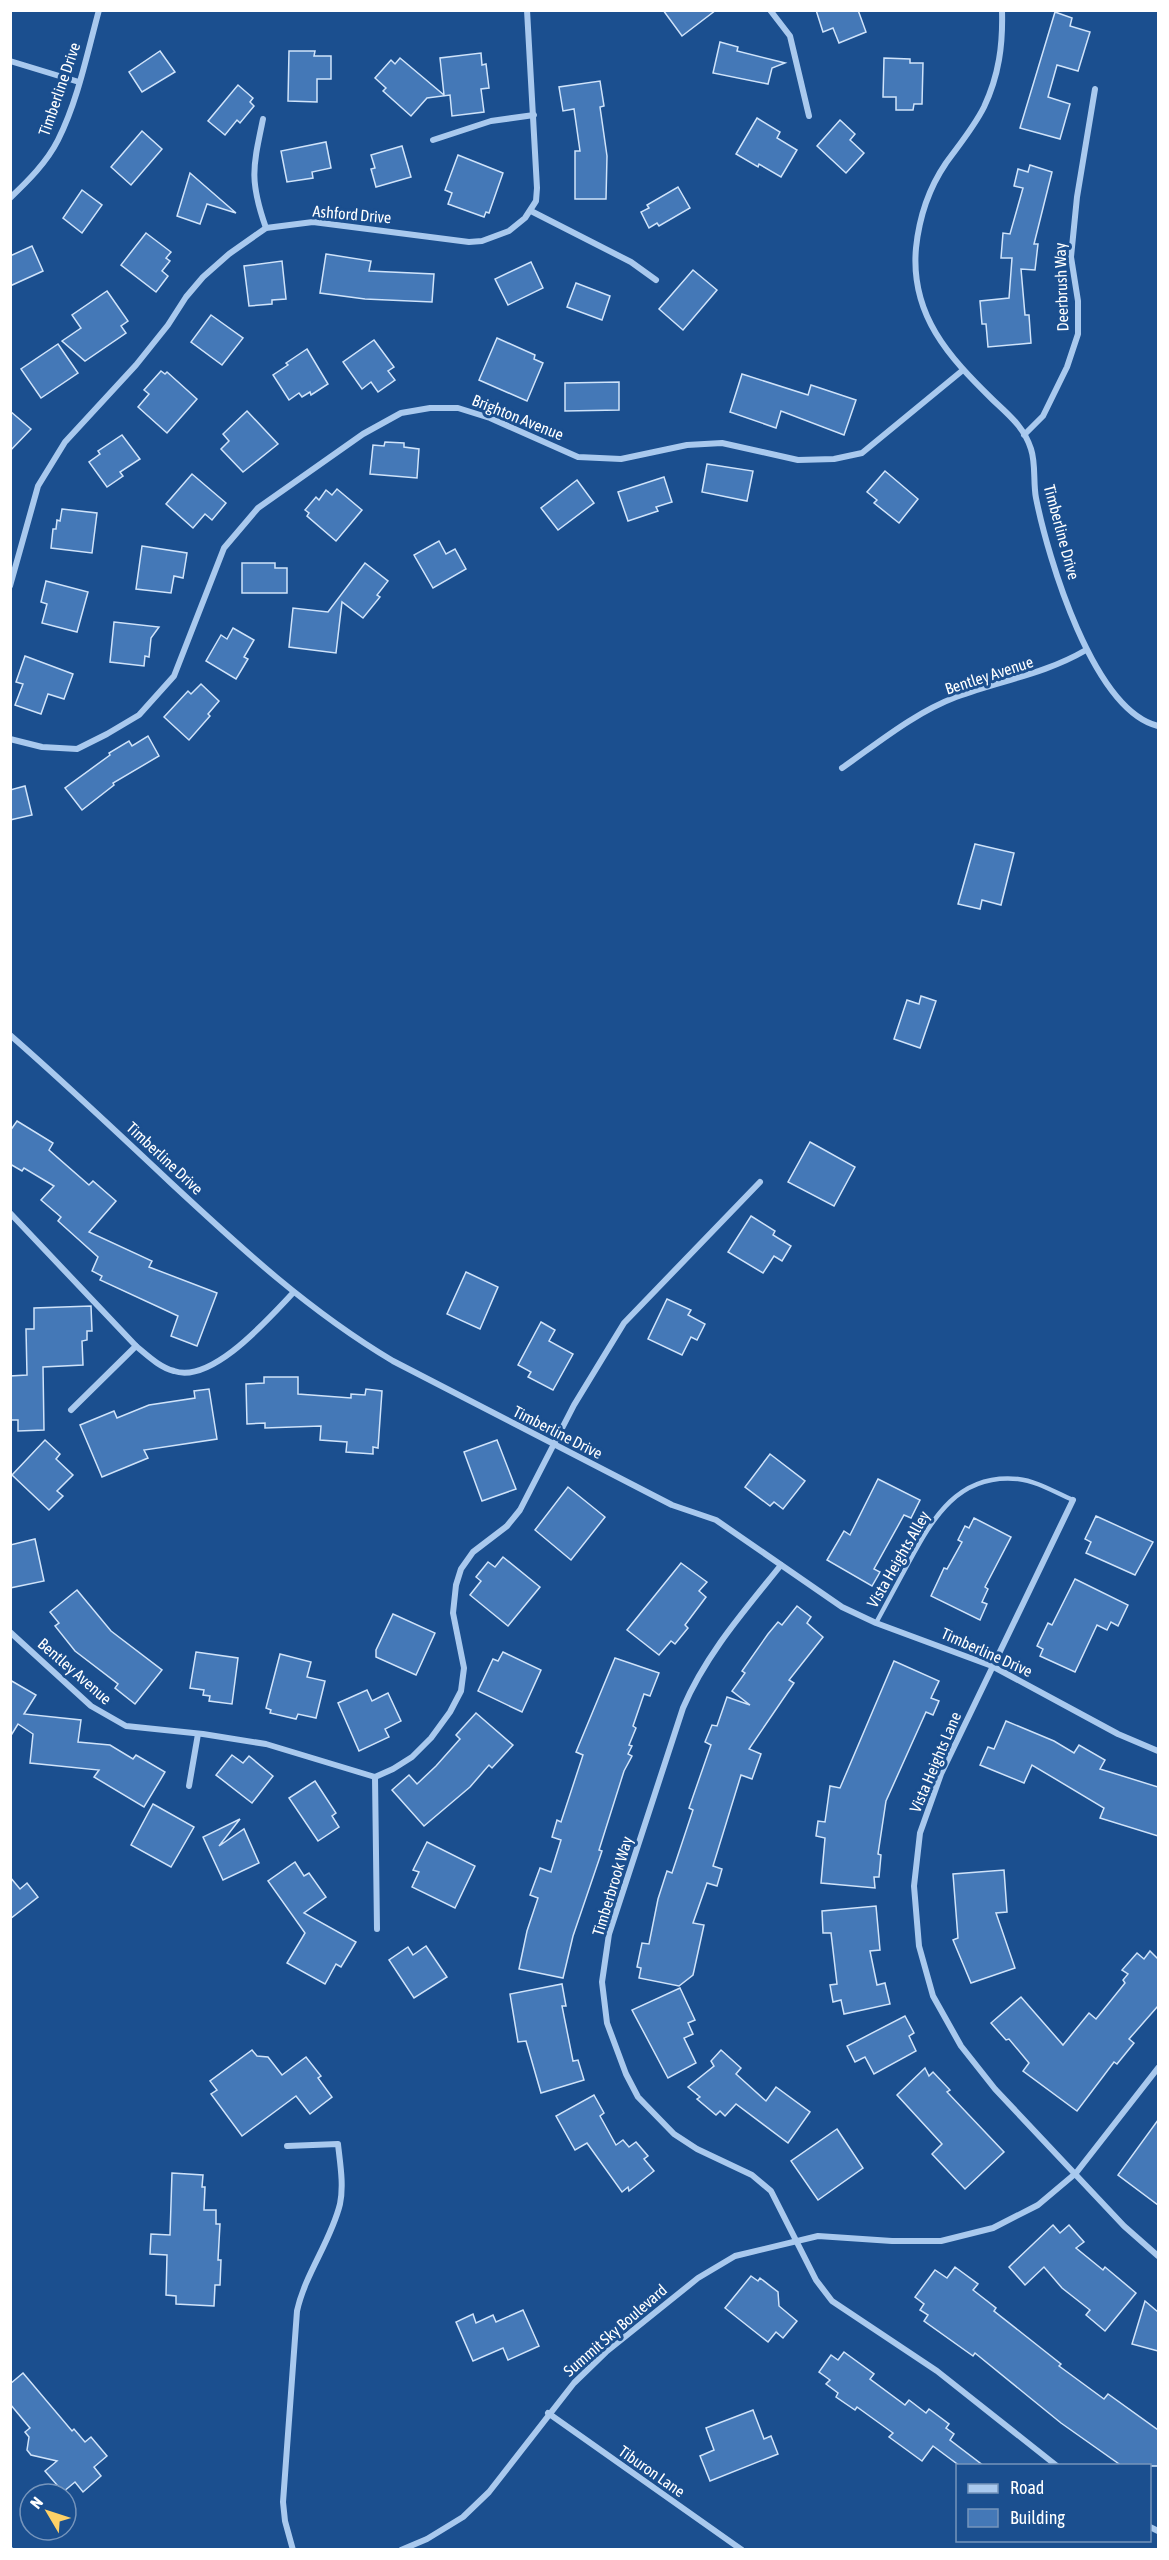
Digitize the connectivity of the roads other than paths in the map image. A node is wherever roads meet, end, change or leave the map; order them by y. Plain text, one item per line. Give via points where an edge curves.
1 (99, 10) edge
2 (527, 10) edge
3 (770, 10) edge
4 (1002, 10) edge
5 (10, 61) edge
6 (79, 82) junction
7 (1095, 89) dead end
8 (534, 115) junction
9 (809, 116) dead end
10 (263, 119) dead end
11 (433, 140) dead end
12 (10, 198) edge
13 (531, 211) junction
14 (266, 228) junction
15 (656, 280) dead end
16 (963, 370) junction
17 (1024, 435) junction
18 (10, 586) edge
19 (1086, 650) junction
20 (1158, 726) edge
21 (10, 739) edge
22 (842, 768) dead end
23 (10, 1035) edge
24 (760, 1182) dead end
25 (10, 1213) edge
26 (293, 1293) junction
27 (136, 1346) junction
28 (71, 1410) dead end
29 (555, 1446) junction
30 (1073, 1500) joint
31 (781, 1565) junction
32 (876, 1623) junction
33 (10, 1632) edge
34 (992, 1666) junction
35 (198, 1734) junction
36 (1158, 1751) edge
37 (375, 1777) junction
38 (189, 1786) dead end
39 (376, 1929) dead end
40 (1158, 2068) edge
41 (287, 2146) dead end
42 (1076, 2173) junction
43 (796, 2243) junction
44 (1158, 2256) edge
45 (548, 2413) junction
46 (1054, 2464) edge
47 (293, 2550) edge
48 (401, 2550) edge
49 (742, 2550) edge

1 - 6 street, Timberline Drive
2 - 8 street
3 - 9 street via 790,36
4 - 16 street, Timberline Drive via 1001,55 992,89 971,129 934,183 916,250 919,295 926,315 945,349
5 - 6 street
6 - 12 street, Timberline Drive via 57,141 33,176
7 - 17 street, Deerbrush Way via 1071,257 1078,334 1043,416
8 - 11 street via 491,121
8 - 13 street via 537,188
10 - 14 street via 253,176
13 - 14 street, Ashford Drive via 509,231 469,242 313,222
13 - 15 street via 631,262
14 - 18 street via 203,276 136,365 65,442 38,486
16 - 17 street, Timberline Drive via 1018,422
16 - 21 street, Brighton Avenue via 862,453 834,459 798,460 722,443 687,445 621,459 578,457 458,408 401,413 363,434 258,508 224,548 174,676 139,715 77,748 42,747
17 - 19 street, Timberline Drive via 1031,449 1036,498 1054,562
19 - 20 street, Timberline Drive via 1122,704
19 - 22 street, Bentley Avenue via 1035,675 956,698 920,714
23 - 26 street, Timberline Drive
24 - 29 street via 624,1323 574,1405
25 - 27 street
26 - 27 street via 253,1335 197,1371 176,1372 155,1362
26 - 29 street, Timberline Drive via 393,1362
27 - 28 street
29 - 31 street, Timberline Drive via 672,1505 716,1520
29 - 37 street via 520,1510 507,1526 472,1552 461,1569 453,1613 464,1668 461,1690 450,1712 412,1757
30 - 32 lane, Vista Heights Alley via 1017,1479 988,1482 951,1499 931,1522
30 - 34 street, Vista Heights Lane
31 - 32 street, Timberline Drive via 842,1607
31 - 43 street, Timberbrook Way via 711,1654 691,1688 609,1934 602,1982 616,2051 639,2097 674,2134 752,2175 771,2191
32 - 34 street, Timberline Drive
33 - 35 street, Bentley Avenue via 109,1718 126,1726
34 - 36 street, Timberline Drive via 1118,1734
34 - 42 street, Vista Heights Lane via 941,1774 920,1833 914,1886 919,1946 933,1996 961,2046 995,2089
35 - 37 street, Bentley Avenue via 266,1744
35 - 38 street
37 - 39 street
40 - 42 street, Summit Sky Boulevard
41 - 47 street via 338,2144 341,2188 338,2212 297,2311 283,2502
42 - 43 street, Summit Sky Boulevard via 1038,2205 993,2228 940,2241 818,2235
42 - 44 street, Vista Heights Lane via 1124,2226
43 - 45 street, Summit Sky Boulevard via 735,2256 698,2278 606,2352
43 - 46 street via 832,2301 937,2371
45 - 48 street, Summit Sky Boulevard via 489,2492 463,2517 427,2540
45 - 49 street, Tiburon Lane

